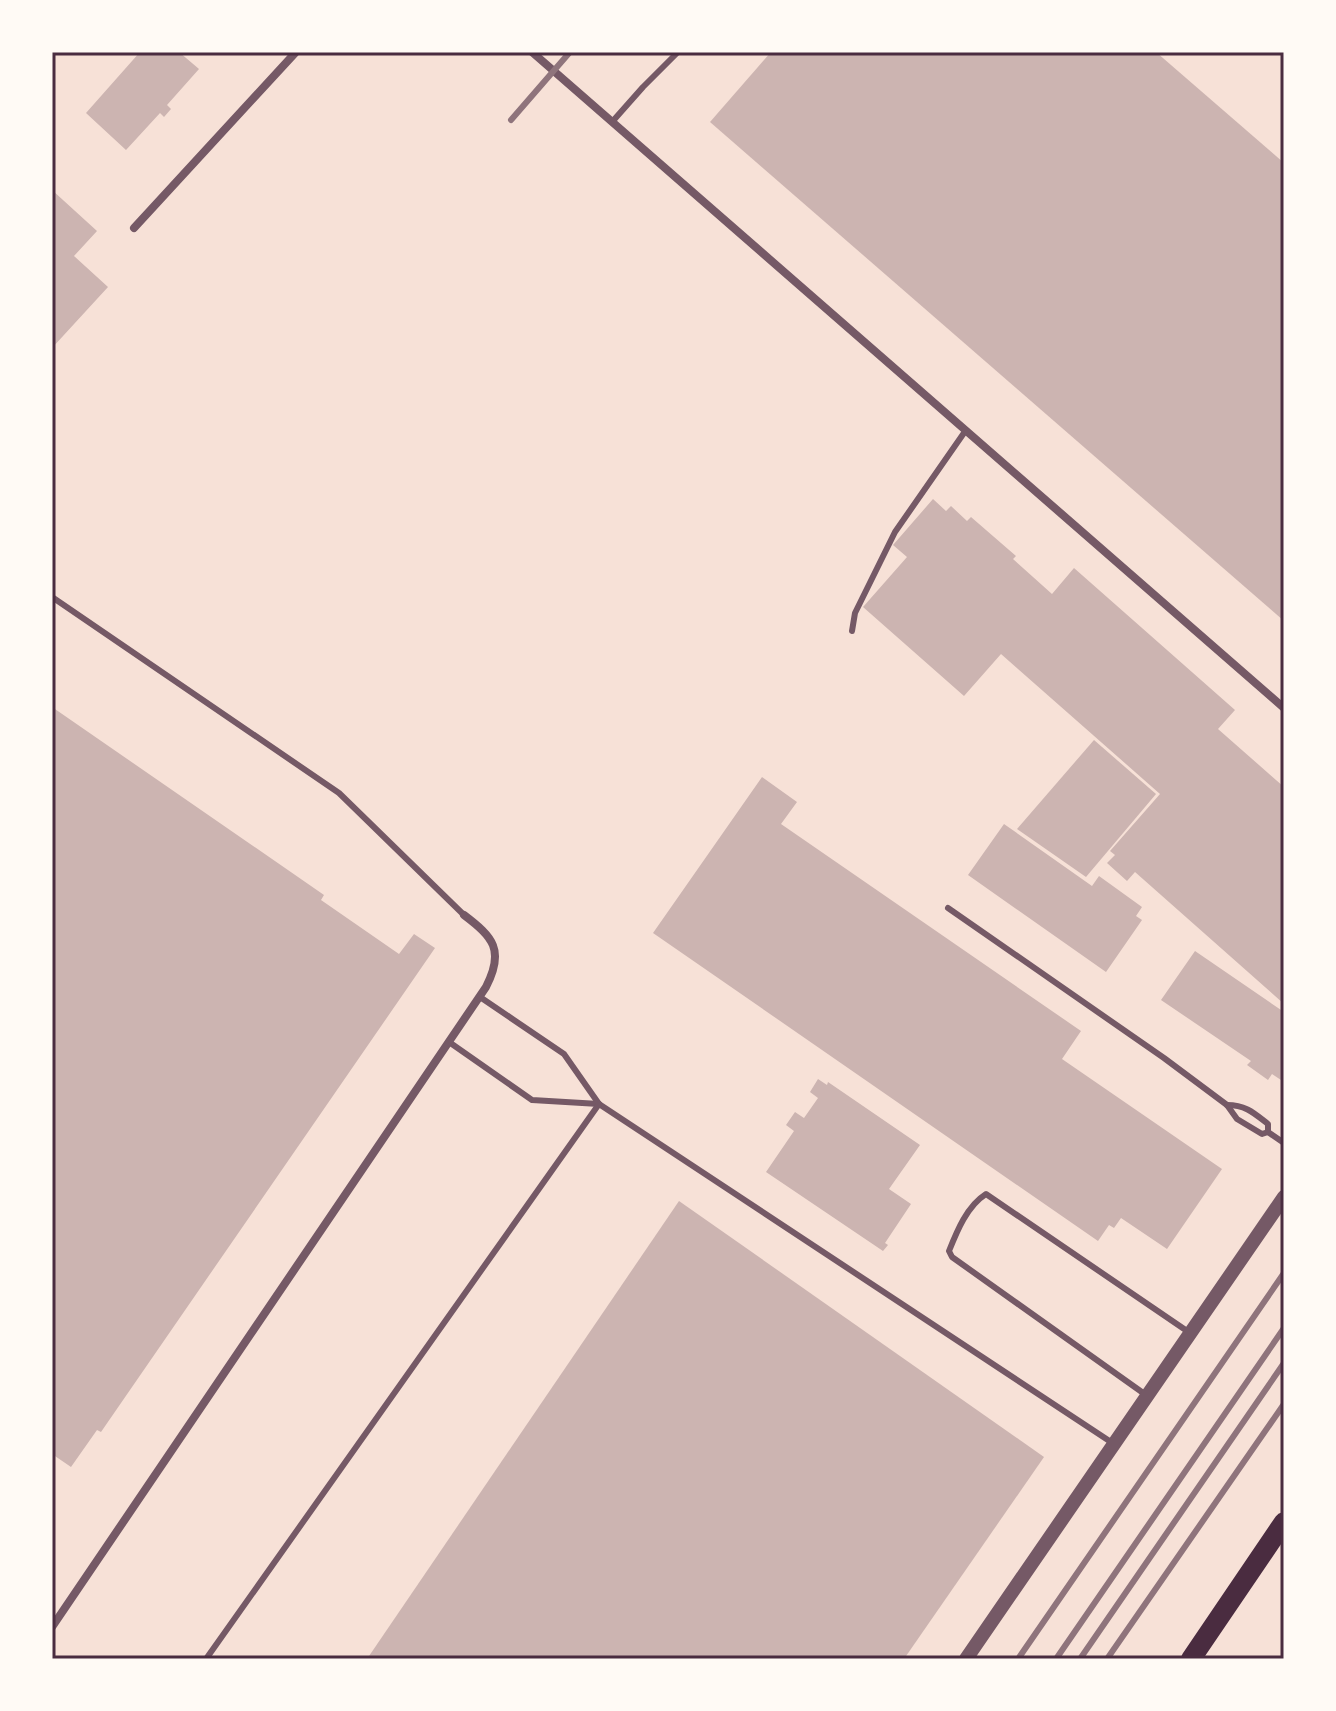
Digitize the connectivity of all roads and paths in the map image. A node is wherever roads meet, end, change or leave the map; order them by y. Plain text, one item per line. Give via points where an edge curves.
1 (296, 52) edge
2 (532, 52) edge
3 (678, 52) edge
4 (612, 122) junction
5 (134, 228) dead end
6 (966, 430) junction
7 (52, 597) edge
8 (852, 631) dead end
9 (1284, 708) edge
10 (948, 908) dead end
11 (464, 915) joint
12 (480, 997) junction
13 (449, 1042) junction
14 (599, 1104) junction
15 (1227, 1105) junction
16 (1268, 1132) junction
17 (1284, 1143) edge
18 (1284, 1197) edge
19 (1190, 1333) junction
20 (1147, 1396) junction
21 (1114, 1444) junction
22 (1284, 1522) edge
23 (53, 1624) edge
24 (1192, 1658) edge
25 (206, 1659) edge
26 (966, 1659) edge

1 - 5 street
2 - 4 street
3 - 4 lane
4 - 6 street
6 - 8 lane via 895,532 855,613
6 - 9 street
7 - 11 lane via 339,793
10 - 15 lane
11 - 12 street via 485,930 494,947 494,970
12 - 13 street
12 - 14 lane via 564,1054
13 - 14 lane via 532,1100
13 - 23 street
14 - 21 lane
14 - 25 lane
15 - 16 lane via 1237,1119 1262,1134
15 - 16 lane via 1246,1108 1268,1124
16 - 17 lane
18 - 19 street
19 - 20 street
19 - 20 lane via 986,1194 958,1228 949,1251 952,1257
20 - 21 street
21 - 26 street
22 - 24 main road

